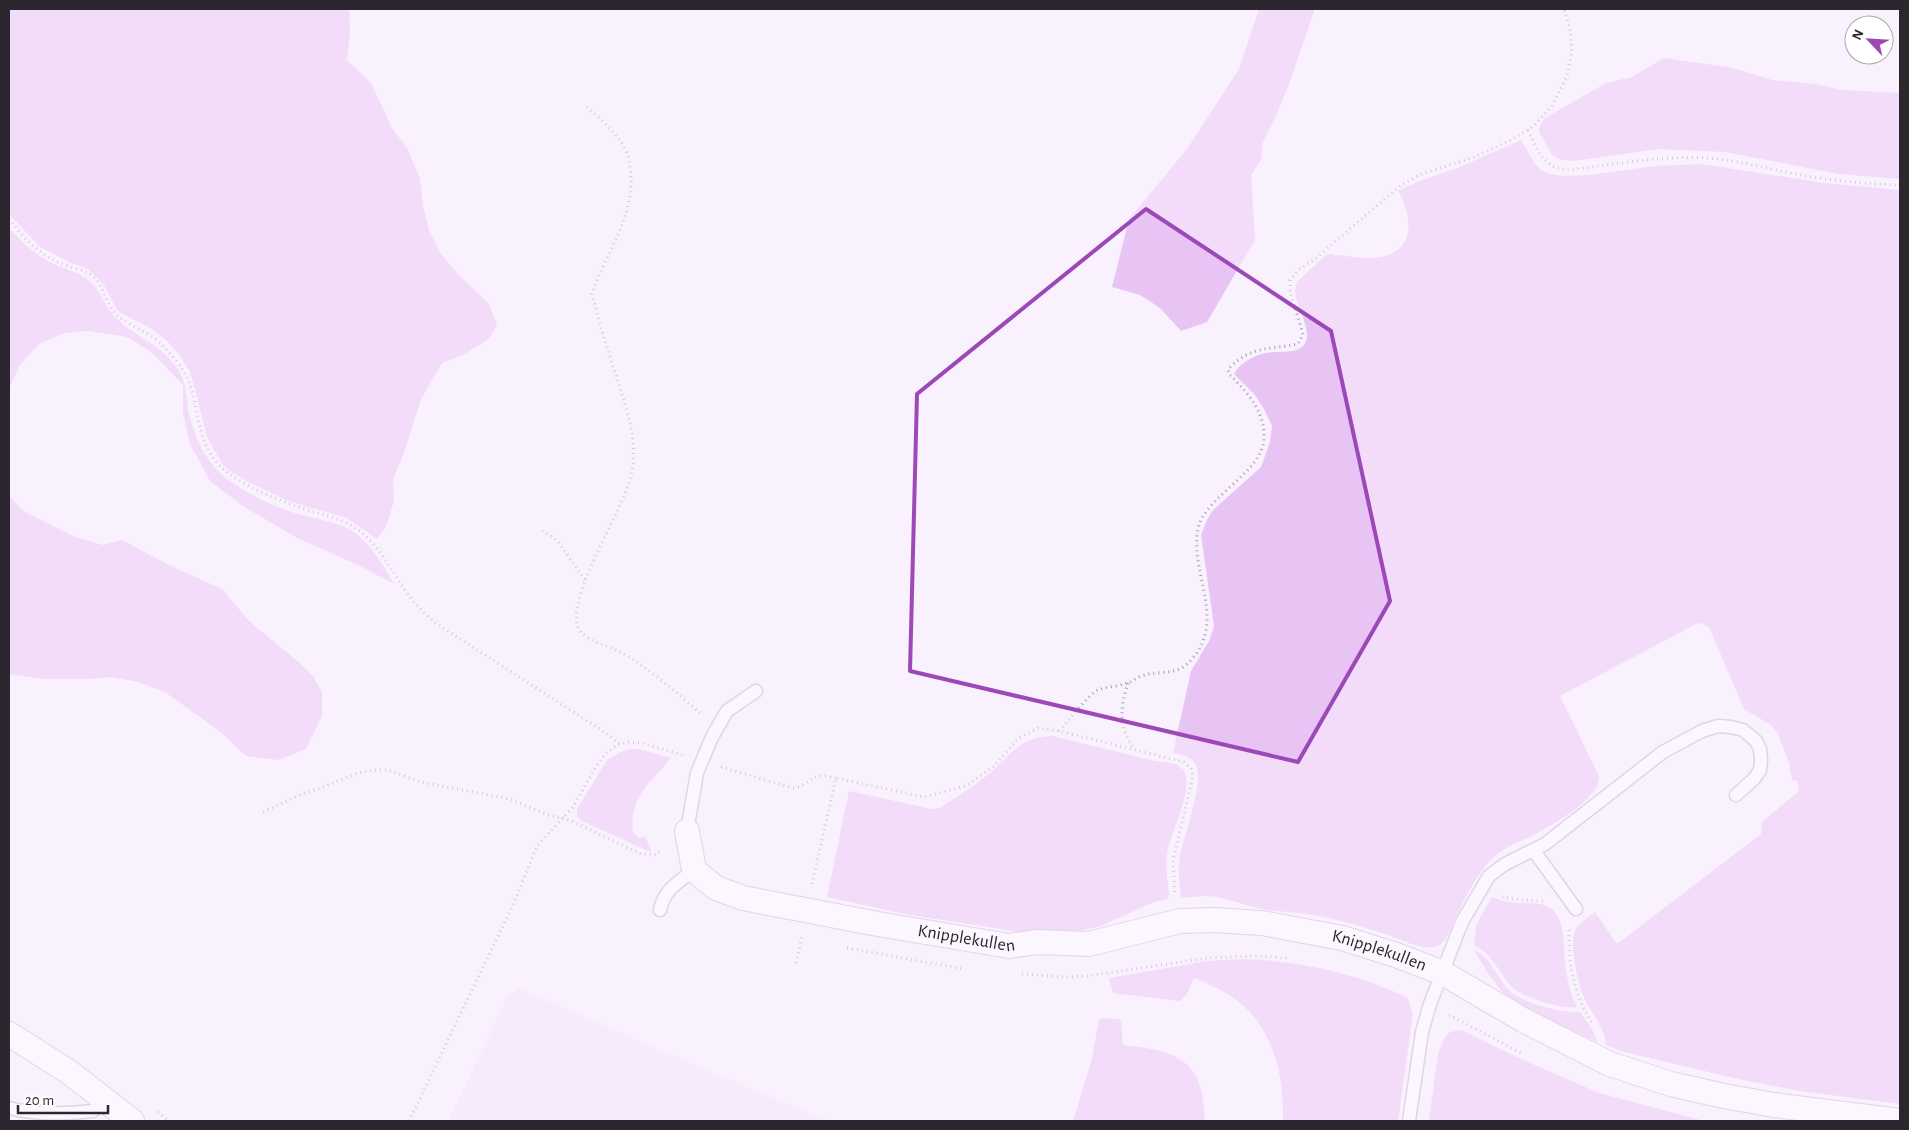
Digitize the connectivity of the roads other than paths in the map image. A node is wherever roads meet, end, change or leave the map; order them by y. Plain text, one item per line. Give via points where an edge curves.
1 (756, 691) dead end
2 (1736, 796) dead end
3 (687, 830) joint
4 (1534, 851) junction
5 (694, 870) junction
6 (1576, 908) dead end
7 (660, 910) dead end
8 (1443, 973) junction
9 (9, 1034) edge
10 (105, 1099) junction
11 (9, 1108) edge
12 (132, 1121) edge
13 (1409, 1121) edge
14 (1900, 1121) edge

1 - 3 lane via 727,711 717,727 697,773
2 - 4 lane via 1760,770 1760,749 1743,730 1718,726 1663,752
3 - 5 street
4 - 6 lane
4 - 8 lane via 1505,864 1489,876 1462,922
5 - 7 lane via 662,898
5 - 8 street, Knipplekullen via 716,888 743,898 1008,946 1038,942 1089,944 1180,921 1214,920 1262,923 1342,938
8 - 13 lane, Knipplekullen via 1422,1032
8 - 14 street, Knipplekullen via 1602,1061 1671,1084 1774,1105
9 - 10 street
10 - 11 lane via 93,1111 64,1114 28,1113
10 - 12 street

